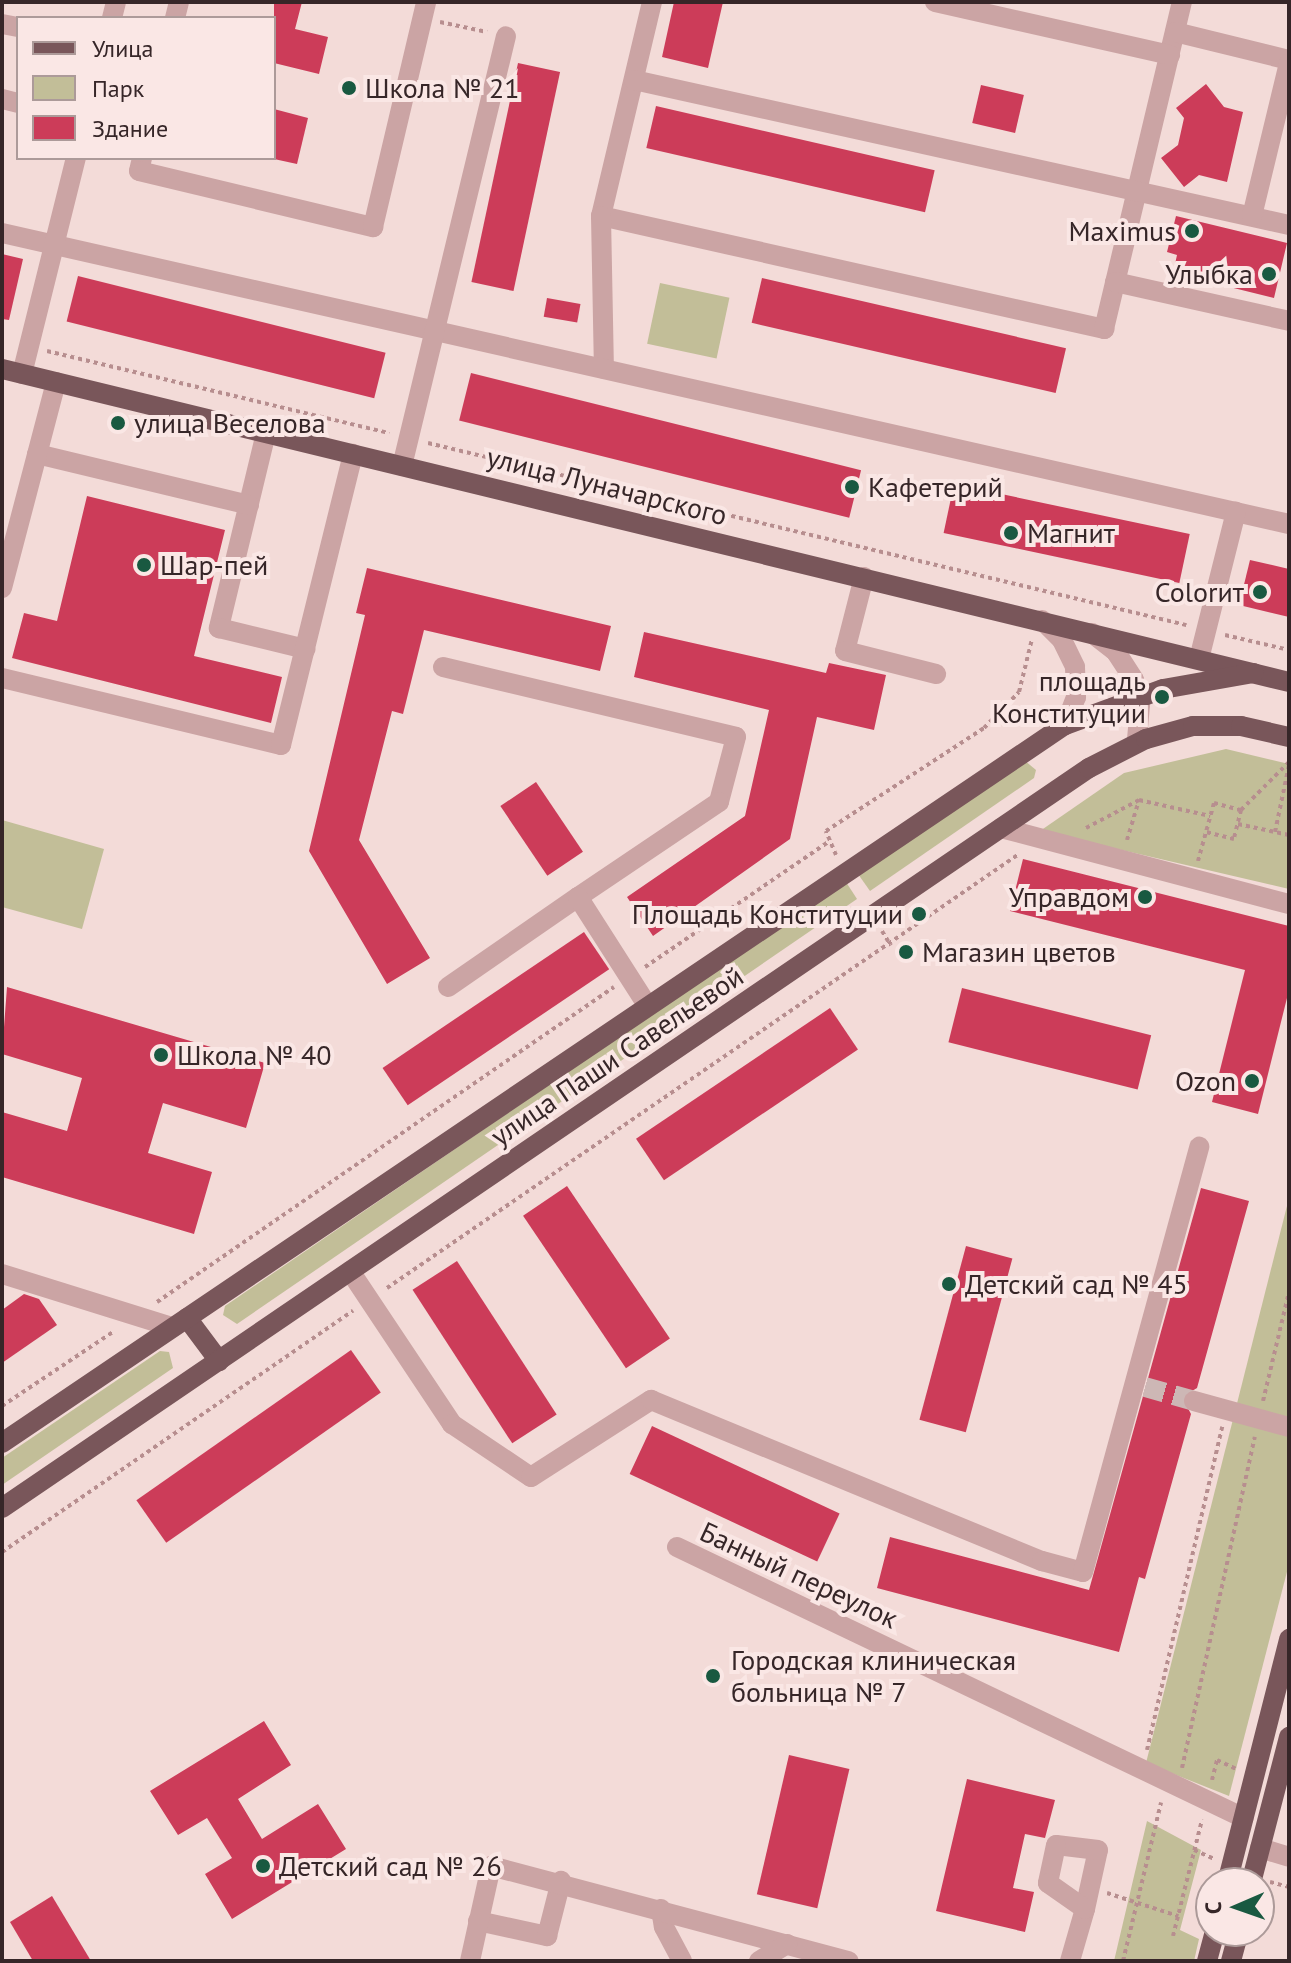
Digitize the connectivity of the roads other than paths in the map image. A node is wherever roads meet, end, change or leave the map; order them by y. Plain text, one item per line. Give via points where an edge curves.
1 (652, 2) edge
2 (935, 2) edge
3 (1182, 2) edge
4 (424, 10) edge
5 (1175, 32) junction
6 (506, 36) road end
7 (1170, 55) junction
8 (1289, 61) edge
9 (634, 80) junction
10 (76, 160) edge
11 (142, 160) edge
12 (1137, 191) junction
13 (601, 216) junction
14 (1252, 216) junction
15 (1289, 225) edge
16 (2, 233) edge
17 (55, 245) junction
18 (1115, 282) junction
19 (1289, 321) edge
20 (435, 331) junction
21 (604, 369) junction
22 (12, 371) edge
23 (56, 382) junction
24 (266, 433) junction
25 (37, 454) junction
26 (353, 454) junction
27 (402, 466) junction
28 (249, 505) junction
29 (1236, 512) junction
30 (1289, 524) edge
31 (5, 563) edge
32 (864, 577) junction
33 (2, 588) edge
34 (1039, 619) junction
35 (1089, 632) junction
36 (305, 649) junction
37 (1199, 659) junction
38 (443, 667) dead end
39 (1254, 673) junction
40 (936, 674) dead end
41 (2, 678) edge
42 (1289, 682) edge
43 (1139, 696) junction
44 (1065, 725) junction
45 (1289, 737) edge
46 (1137, 743) junction
47 (1001, 828) junction
48 (578, 897) junction
49 (1289, 904) edge
50 (448, 987) dead end
51 (647, 1005) junction
52 (1199, 1147) dead end
53 (350, 1271) junction
54 (2, 1275) edge
55 (180, 1322) junction
56 (219, 1361) junction
57 (1194, 1401) tunnel mouth
58 (1289, 1427) edge
59 (2, 1443) edge
60 (2, 1508) edge
61 (677, 1547) dead end
62 (1289, 1639) edge
63 (1289, 1737) edge
64 (1244, 1818) junction
65 (1260, 1848) junction
66 (1289, 1857) edge
67 (1231, 1867) edge
68 (1255, 1867) edge
69 (561, 1881) junction
70 (661, 1909) junction
71 (1085, 1909) junction
72 (478, 1921) junction
73 (787, 1944) junction
74 (816, 1957) edge
75 (470, 1961) edge
76 (682, 1961) edge
77 (759, 1961) edge
78 (849, 1961) edge
79 (1070, 1961) edge

1 - 9 street
2 - 7 street
3 - 5 street
4 - 11 street via 373,227 139,171
5 - 7 street
5 - 8 street
6 - 20 street
7 - 12 street
8 - 14 street
9 - 12 street
9 - 13 street
10 - 17 street
12 - 14 street
12 - 18 street
13 - 18 street via 1104,329
13 - 21 street
14 - 15 street
16 - 17 street
17 - 20 street
17 - 22 street via 29,346
18 - 19 street
20 - 21 street
20 - 27 street
21 - 29 street
22 - 23 main road, улица Луначарского
23 - 24 main road, улица Луначарского
23 - 25 street
24 - 26 main road, улица Луначарского
24 - 28 street
25 - 28 street
25 - 31 street
26 - 27 main road, улица Луначарского
26 - 36 street
27 - 32 main road, улица Луначарского
28 - 36 street via 219,628
29 - 30 street
29 - 37 street
31 - 33 street
32 - 34 main road, улица Луначарского
32 - 40 street via 845,651
34 - 35 main road, улица Луначарского
34 - 44 street via 1062,640 1075,667 1076,697
35 - 37 main road, улица Луначарского
35 - 43 street via 1123,660
36 - 41 street via 281,745
37 - 39 main road, улица Паши Савельевой
38 - 48 street via 736,737 719,802
39 - 42 main road, улица Паши Савельевой
39 - 43 main road, улица Паши Савельевой
43 - 44 main road, улица Паши Савельевой
43 - 46 street
44 - 51 main road, улица Паши Савельевой
45 - 46 main road, улица Паши Савельевой via 1211,725
46 - 47 main road, улица Паши Савельевой via 1089,768
47 - 49 street
47 - 53 main road, улица Паши Савельевой
48 - 50 street
48 - 51 street
51 - 55 main road, улица Паши Савельевой
52 - 53 street via 1140,1385 1083,1572 1042,1561 651,1400 531,1477 452,1424
53 - 56 main road, улица Паши Савельевой
54 - 55 street via 136,1316
55 - 56 main road
55 - 59 main road, улица Паши Савельевой
56 - 60 main road, улица Паши Савельевой
57 - 58 street
61 - 64 street, Банный переулок
62 - 64 main road
63 - 65 main road
64 - 65 main road
64 - 67 main road
65 - 66 street
65 - 68 main road
69 - 70 street
69 - 72 street via 547,1936
69 - 72 street via 491,1866
70 - 73 street
70 - 76 street
71 - 71 street via 1098,1850 1056,1845 1048,1883
71 - 79 street
72 - 75 street
73 - 74 street
73 - 77 street
74 - 78 street

